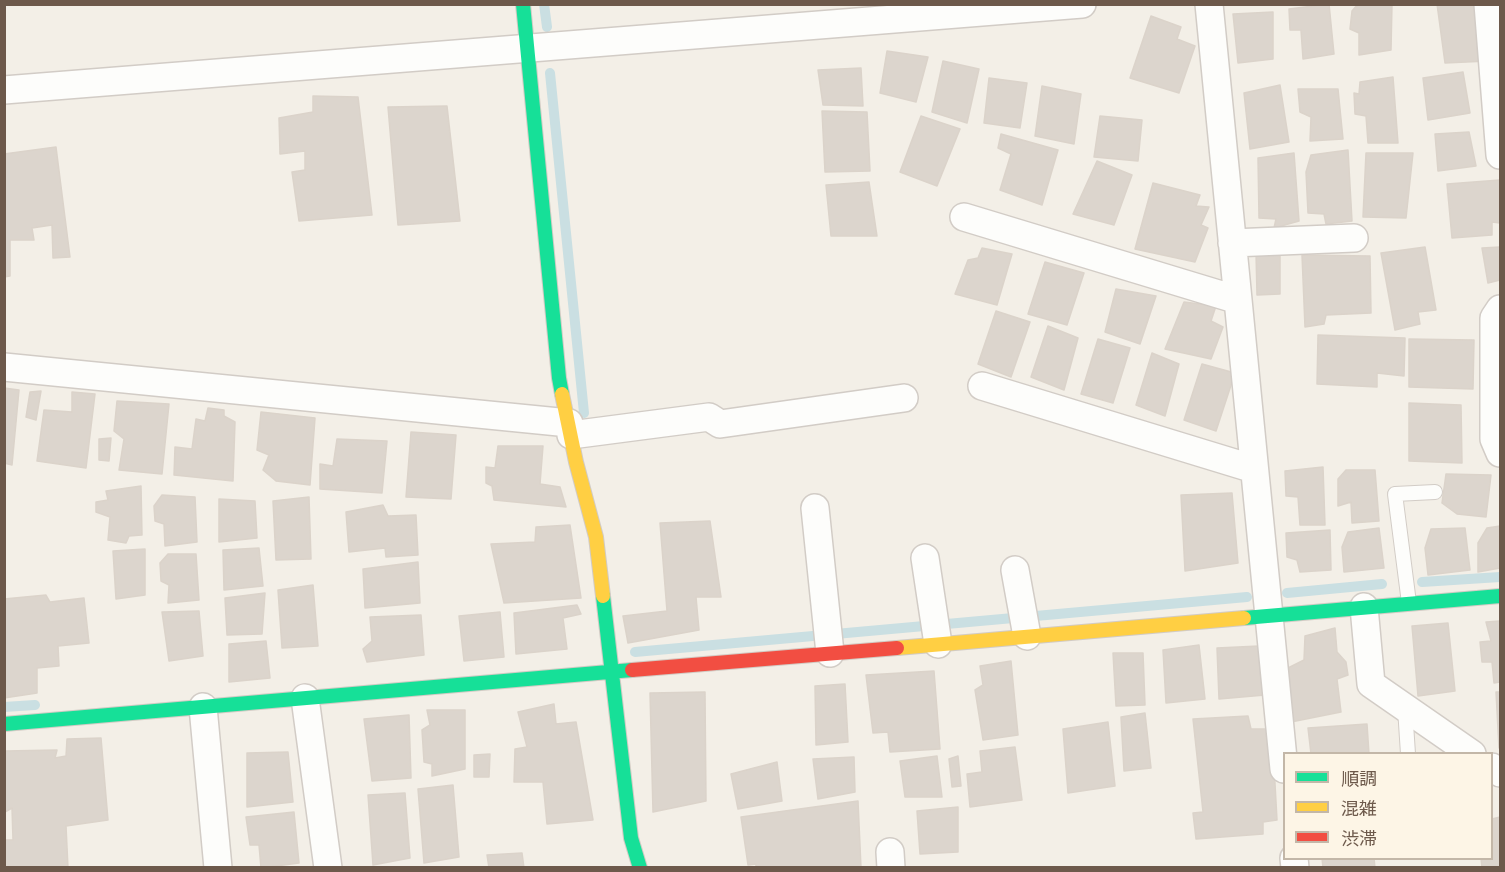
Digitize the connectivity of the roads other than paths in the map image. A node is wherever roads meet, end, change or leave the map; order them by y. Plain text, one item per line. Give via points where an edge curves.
1 (523, 4) edge
2 (1082, 4) edge
3 (1209, 4) edge
4 (1488, 4) edge
5 (1024, 7) edge
6 (920, 11) edge
7 (527, 48) junction
8 (4, 90) edge
9 (1500, 155) edge
10 (964, 217) dead end
11 (1354, 238) dead end
12 (1232, 243) junction
13 (1238, 300) junction
14 (1500, 309) edge
15 (4, 367) edge
16 (982, 386) dead end
17 (904, 398) dead end
18 (570, 429) junction
19 (1500, 453) edge
20 (1254, 469) junction
21 (1435, 492) dead end
22 (815, 508) dead end
23 (924, 558) dead end
24 (1015, 570) dead end
25 (1500, 596) edge
26 (1409, 603) junction
27 (1365, 608) junction
28 (1268, 616) junction
29 (1027, 636) junction
30 (938, 644) junction
31 (830, 653) junction
32 (611, 672) junction
33 (305, 698) junction
34 (203, 707) junction
35 (1405, 707) junction
36 (4, 724) edge
37 (1408, 752) edge
38 (1471, 752) edge
39 (1283, 759) edge
40 (218, 867) edge
41 (328, 867) edge
42 (640, 867) edge

1 - 7 street
2 - 5 street
3 - 12 street
4 - 9 street
5 - 6 street
6 - 7 street
7 - 8 street
7 - 18 street via 559,378
10 - 13 street
11 - 12 street
12 - 13 street
13 - 20 street
14 - 19 street via 1494,318 1494,439
15 - 18 street
16 - 20 street
17 - 18 street via 720,424 709,417
18 - 32 street via 597,537
20 - 28 street
21 - 26 lane via 1395,494
22 - 31 street
23 - 30 street
24 - 29 street
25 - 26 street
26 - 27 street
27 - 28 street
27 - 35 street via 1371,684
28 - 29 street
28 - 39 street
29 - 30 street
30 - 31 street
31 - 32 street
32 - 33 street
32 - 42 street via 631,838
33 - 34 street
33 - 41 street
34 - 36 street
34 - 40 street
35 - 37 lane
35 - 38 street

